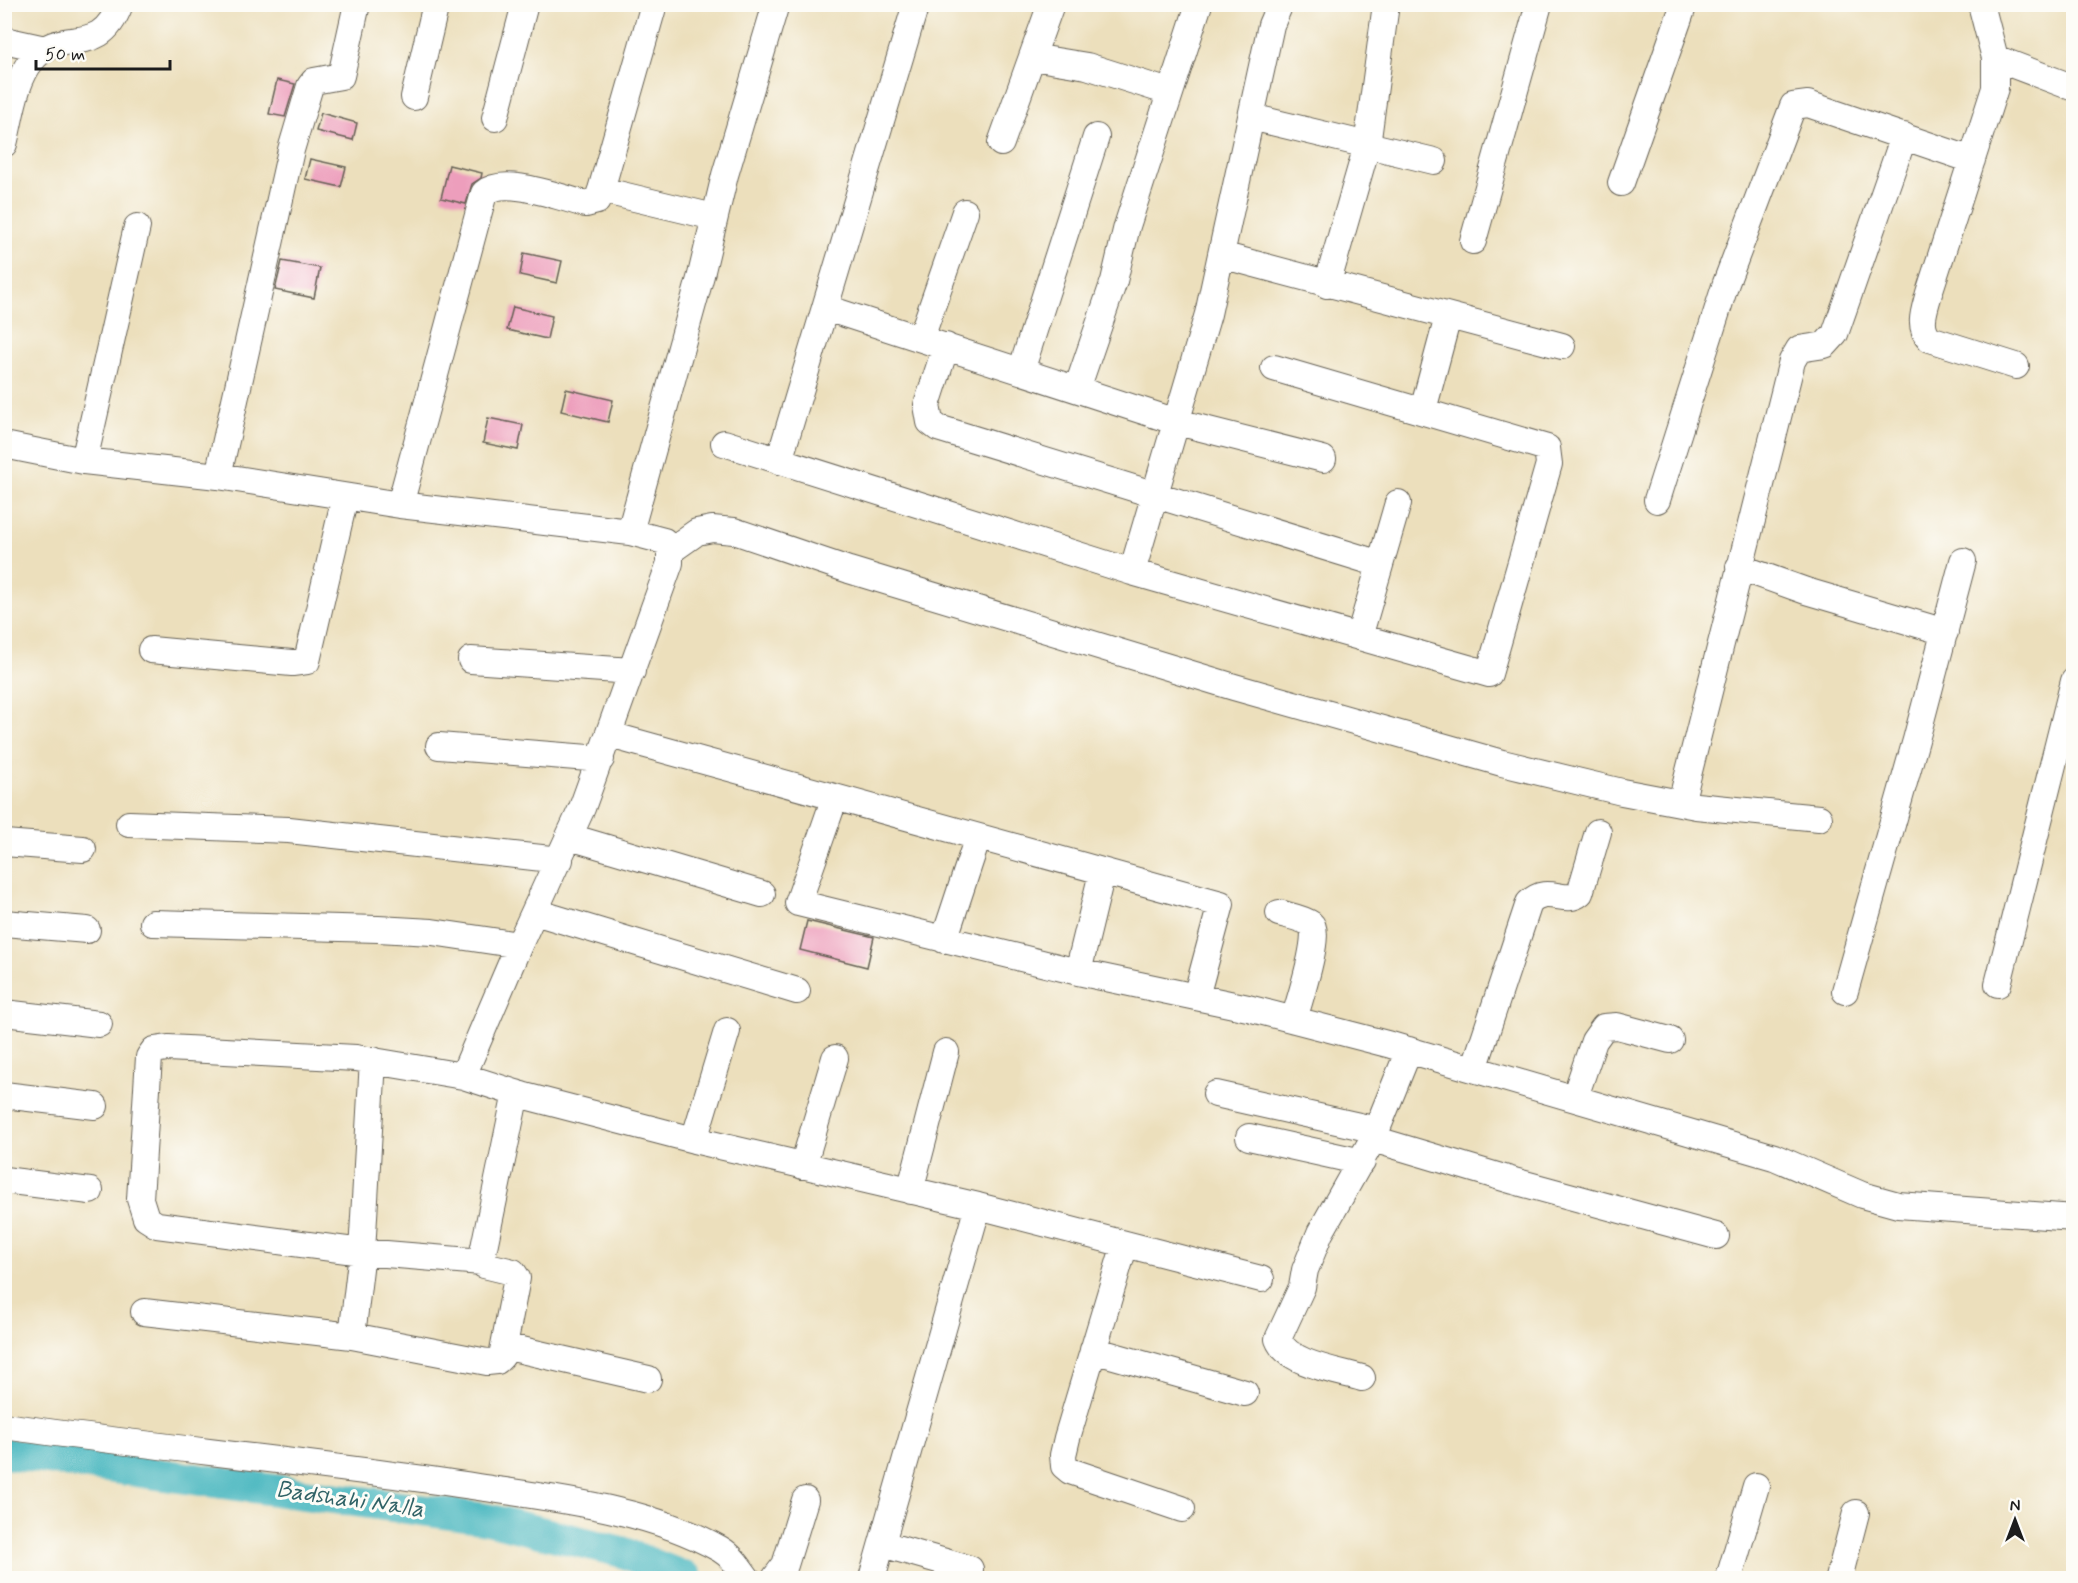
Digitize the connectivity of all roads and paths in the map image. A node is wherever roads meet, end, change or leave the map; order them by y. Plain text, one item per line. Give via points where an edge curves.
1 (120, 4) edge
2 (357, 4) edge
3 (436, 4) edge
4 (525, 4) edge
5 (654, 4) edge
6 (776, 4) edge
7 (916, 4) edge
8 (1051, 4) edge
9 (1199, 4) edge
10 (1280, 4) edge
11 (1364, 4) edge
12 (1369, 4) edge
13 (1386, 4) edge
14 (1539, 4) edge
15 (1684, 4) edge
16 (1981, 4) edge
17 (4, 40) edge
18 (45, 48) junction
19 (1032, 57) junction
20 (1995, 58) junction
21 (2073, 88) edge
22 (1169, 92) junction
23 (414, 97) dead end
24 (1251, 117) junction
25 (495, 118) dead end
26 (1904, 136) junction
27 (1096, 137) dead end
28 (1001, 143) dead end
29 (4, 144) edge
30 (1367, 146) junction
31 (1972, 160) junction
32 (1434, 161) dead end
33 (1621, 183) dead end
34 (601, 190) junction
35 (965, 212) dead end
36 (714, 217) junction
37 (137, 227) dead end
38 (1473, 241) dead end
39 (1221, 255) junction
40 (1327, 285) junction
41 (826, 308) junction
42 (1448, 317) junction
43 (921, 338) junction
44 (946, 346) junction
45 (1562, 346) dead end
46 (2016, 366) dead end
47 (1274, 368) dead end
48 (1021, 370) junction
49 (1077, 389) junction
50 (1423, 410) junction
51 (1177, 422) junction
52 (724, 443) dead end
53 (4, 445) edge
54 (1323, 459) dead end
55 (84, 461) junction
56 (779, 461) junction
57 (218, 476) junction
58 (345, 497) junction
59 (1156, 497) junction
60 (1657, 500) dead end
61 (1398, 503) dead end
62 (400, 506) junction
63 (630, 532) junction
64 (670, 551) junction
65 (1963, 561) dead end
66 (1380, 564) junction
67 (1739, 567) junction
68 (1132, 572) junction
69 (1945, 632) junction
70 (1359, 637) junction
71 (152, 650) dead end
72 (471, 660) dead end
73 (632, 672) junction
74 (2073, 681) edge
75 (610, 735) junction
76 (439, 747) dead end
77 (601, 759) junction
78 (835, 797) junction
79 (1681, 803) junction
80 (1819, 818) dead end
81 (129, 824) dead end
82 (1598, 832) dead end
83 (978, 837) junction
84 (4, 843) edge
85 (565, 848) junction
86 (83, 849) dead end
87 (1102, 873) junction
88 (762, 894) dead end
89 (535, 912) junction
90 (1279, 913) dead end
91 (4, 923) edge
92 (153, 923) dead end
93 (87, 930) dead end
94 (944, 940) junction
95 (519, 945) junction
96 (1078, 972) junction
97 (1998, 984) dead end
98 (797, 991) dead end
99 (1845, 991) dead end
100 (1197, 997) junction
101 (4, 1013) edge
102 (1294, 1020) junction
103 (99, 1024) dead end
104 (727, 1031) dead end
105 (1670, 1040) dead end
106 (1409, 1050) junction
107 (946, 1052) dead end
108 (835, 1058) dead end
109 (373, 1060) junction
110 (1474, 1069) junction
111 (463, 1076) junction
112 (516, 1093) junction
113 (1216, 1094) dead end
114 (4, 1095) edge
115 (1575, 1097) junction
116 (95, 1106) dead end
117 (1375, 1135) junction
118 (1249, 1137) dead end
119 (694, 1140) junction
120 (1362, 1162) junction
121 (802, 1166) junction
122 (4, 1180) edge
123 (90, 1191) dead end
124 (910, 1191) junction
125 (978, 1206) junction
126 (2073, 1218) edge
127 (1716, 1236) dead end
128 (1125, 1244) junction
129 (362, 1252) junction
130 (482, 1262) junction
131 (1261, 1279) dead end
132 (144, 1312) dead end
133 (352, 1336) junction
134 (504, 1346) junction
135 (1093, 1350) junction
136 (1362, 1378) dead end
137 (648, 1379) dead end
138 (1245, 1393) dead end
139 (4, 1426) edge
140 (1756, 1486) dead end
141 (806, 1500) dead end
142 (1182, 1509) dead end
143 (1856, 1513) dead end
144 (882, 1544) junction
145 (970, 1569) dead end
146 (747, 1578) edge
147 (776, 1578) edge
148 (872, 1578) edge
149 (1730, 1578) edge
150 (1839, 1578) edge

1 - 18 street via 103,34
2 - 57 street via 341,76 314,81 310,86 291,150
3 - 23 street
4 - 25 street
5 - 34 street
6 - 36 street
7 - 41 street
8 - 19 street
9 - 22 street
10 - 24 street via 1271,25
11 - 12 street
13 - 30 street
14 - 38 street
15 - 33 street
16 - 20 street
17 - 18 street
18 - 29 street via 21,80
19 - 22 street via 1087,66
19 - 28 street
20 - 21 street
20 - 31 street via 1992,101
22 - 49 street via 1126,225 1114,281
24 - 30 street
24 - 39 street
26 - 31 street
26 - 60 street via 1808,104 1793,106 1726,283
26 - 67 street via 1835,334 1825,345 1799,349 1792,361
27 - 48 street
30 - 32 street
30 - 40 street
31 - 46 street via 1922,324 1930,339
34 - 36 street
34 - 62 street via 597,201 586,204 512,186 492,186 484,193
35 - 43 street
36 - 63 street
37 - 55 street
39 - 40 street
39 - 51 street
40 - 42 street
41 - 43 street
41 - 56 street
42 - 45 street
42 - 50 street
43 - 44 street
44 - 48 street
44 - 59 street via 927,405 930,422 938,428
47 - 50 street
48 - 49 street
49 - 51 street
50 - 70 street via 1547,448 1549,464 1489,674
51 - 54 street
51 - 59 street
52 - 56 street
53 - 55 street
55 - 57 street
56 - 68 street
57 - 58 street
58 - 62 street
58 - 71 street via 308,660 292,663
59 - 66 street
59 - 68 street
61 - 66 street
62 - 63 street
63 - 64 street via 664,541
64 - 73 street via 670,563
64 - 79 street via 697,532 734,531 860,574 1234,687 1542,774
65 - 69 street
66 - 70 street
67 - 69 street
67 - 79 street
68 - 70 street
69 - 99 street
72 - 73 street
73 - 75 street
74 - 97 street
75 - 77 street
75 - 78 street
76 - 77 street
77 - 85 street
78 - 83 street
78 - 94 street via 798,903
79 - 80 street
81 - 85 street
82 - 110 street via 1580,893 1569,897 1536,896 1529,903
83 - 87 street
83 - 94 street
84 - 86 street
85 - 88 street
85 - 89 street
87 - 96 street
87 - 100 street via 1221,904
89 - 95 street
89 - 98 street
90 - 102 street via 1305,921 1315,930
91 - 93 street
92 - 95 street via 378,928
94 - 96 street
95 - 111 street
96 - 100 street
100 - 102 street
101 - 103 street
102 - 106 street
104 - 119 street
105 - 115 street via 1617,1026 1604,1027 1594,1041
106 - 110 street
106 - 117 street
107 - 124 street
108 - 121 street
109 - 111 street
109 - 129 street
109 - 129 street via 168,1048 154,1050 146,1074 140,1199 146,1218 157,1225
110 - 115 street
111 - 112 street
112 - 119 street
112 - 130 street
113 - 117 street
114 - 116 street
115 - 126 street via 1774,1157 1862,1195 1898,1205
117 - 120 street
117 - 127 street via 1514,1181
118 - 120 street
119 - 121 street
120 - 136 street via 1325,1223 1278,1339 1286,1352 1298,1359
121 - 124 street
122 - 123 street
124 - 125 street
125 - 128 street
125 - 144 street
128 - 131 street
128 - 135 street
129 - 130 street
129 - 133 street
130 - 134 street via 513,1272 518,1278
132 - 133 street
133 - 134 street via 487,1362 497,1361
134 - 137 street
135 - 138 street
135 - 142 street via 1067,1438 1064,1466
139 - 146 street via 581,1503 707,1542 734,1560
140 - 149 street
141 - 147 street via 785,1565
143 - 150 street
144 - 145 street
144 - 148 street

